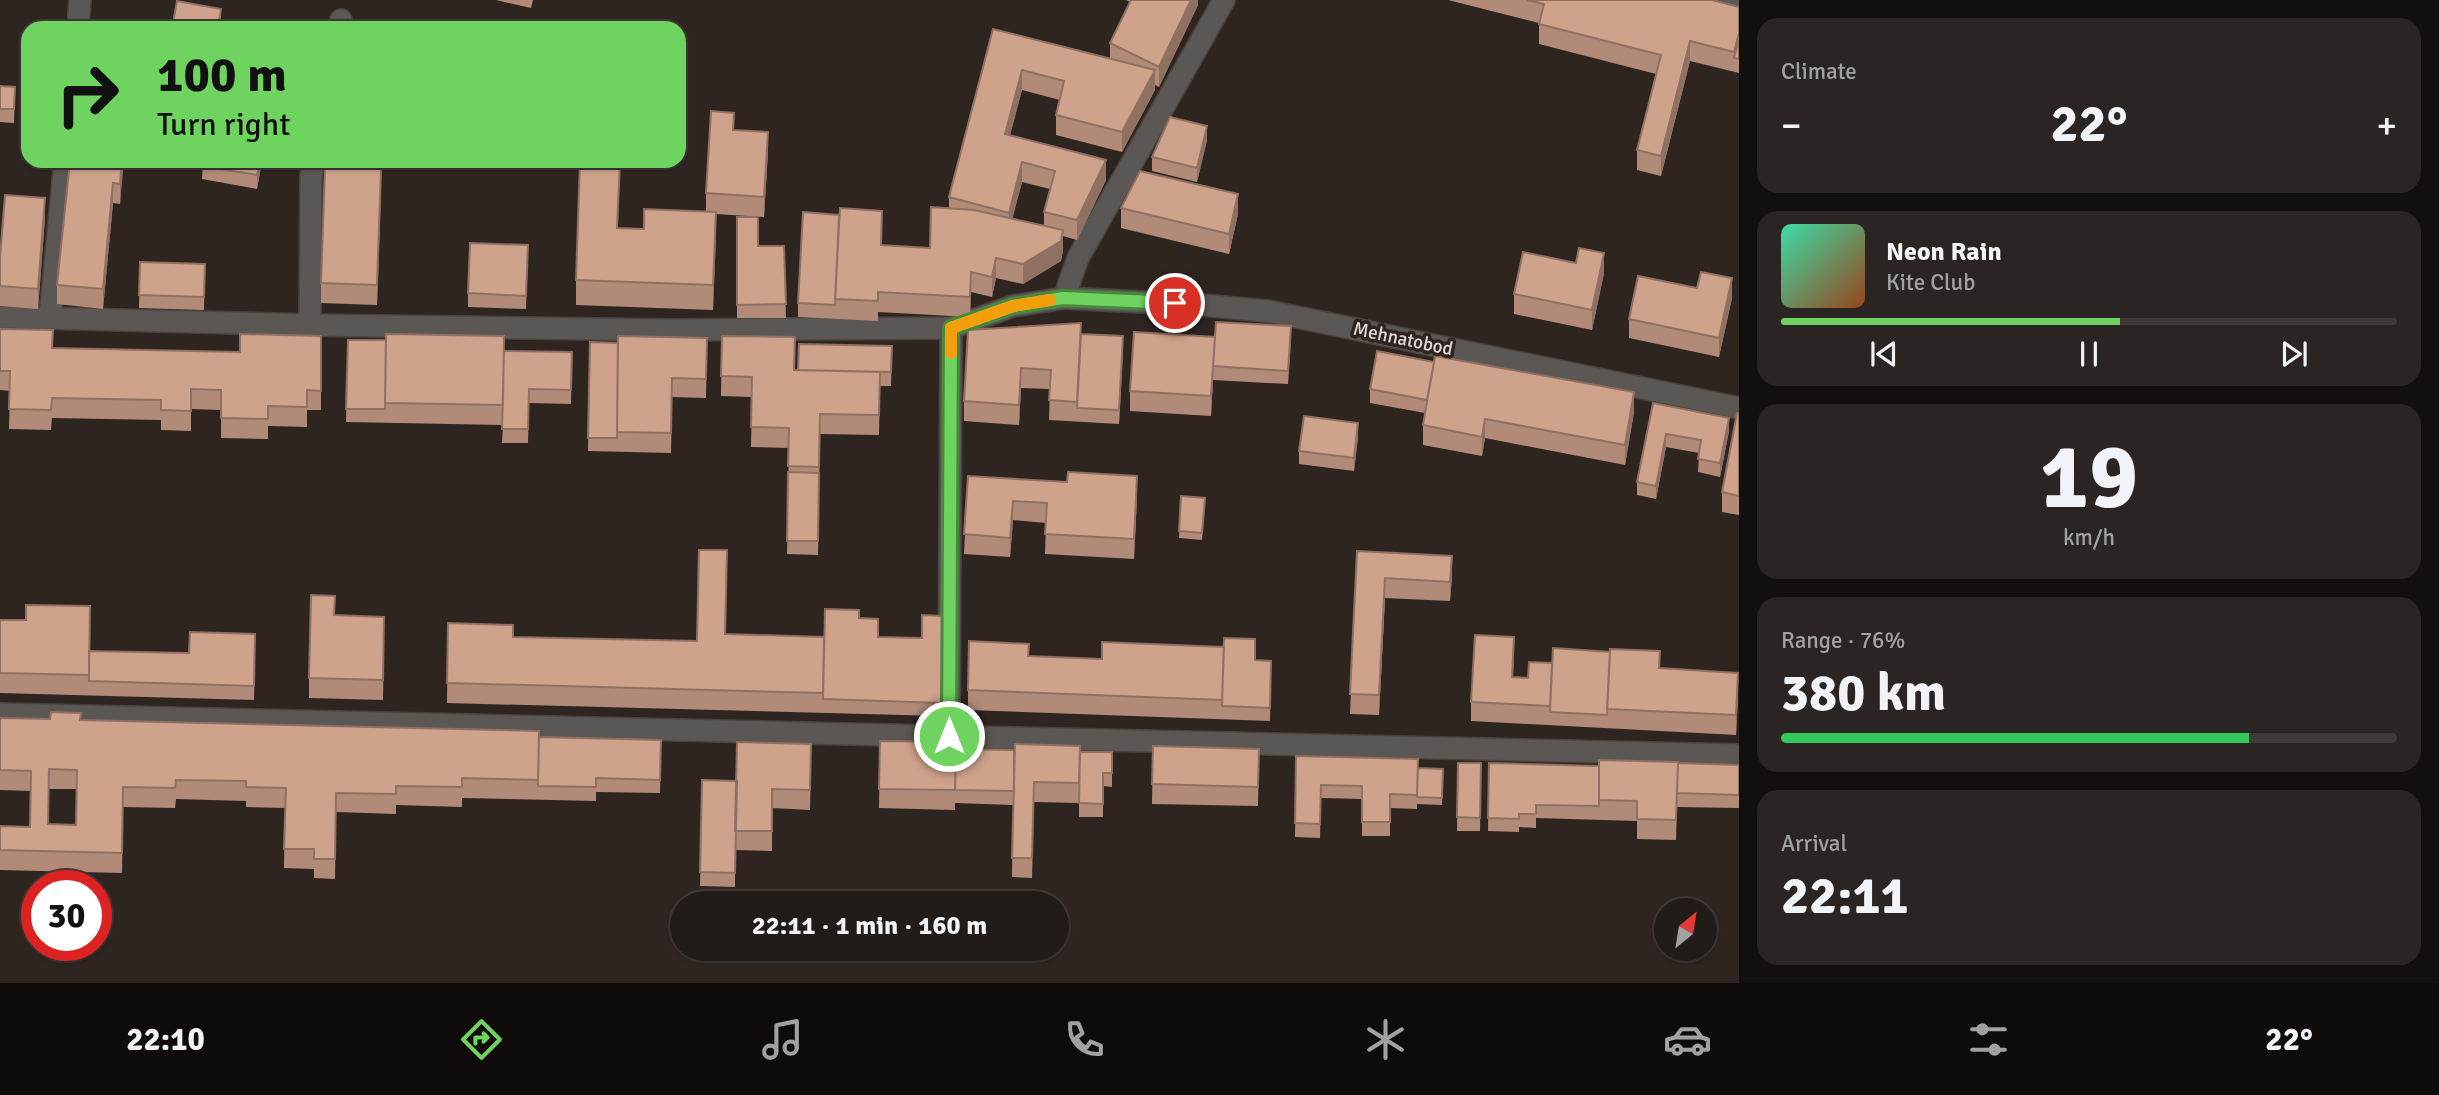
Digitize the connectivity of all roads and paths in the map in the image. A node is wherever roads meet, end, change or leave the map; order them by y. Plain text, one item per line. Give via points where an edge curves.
1 (80, 0) edge
2 (1224, 0) edge
3 (1720, 0) edge
4 (1739, 5) edge
5 (78, 21) edge
6 (64, 168) edge
7 (312, 168) edge
8 (1063, 298) junction
9 (0, 317) edge
10 (50, 317) junction
11 (310, 325) junction
12 (951, 328) junction
13 (1739, 408) edge
14 (0, 714) edge
15 (949, 736) junction
16 (1739, 755) edge

1 - 5 street
2 - 8 street via 1079,258
3 - 4 street
6 - 10 street
7 - 11 street
8 - 12 street, Mehnatobod via 1013,306
8 - 13 street, Mehnatobod via 1267,311
9 - 10 street, Mehnatobod
10 - 11 street, Mehnatobod
11 - 12 street, Mehnatobod
12 - 15 street
14 - 15 street
15 - 16 street

